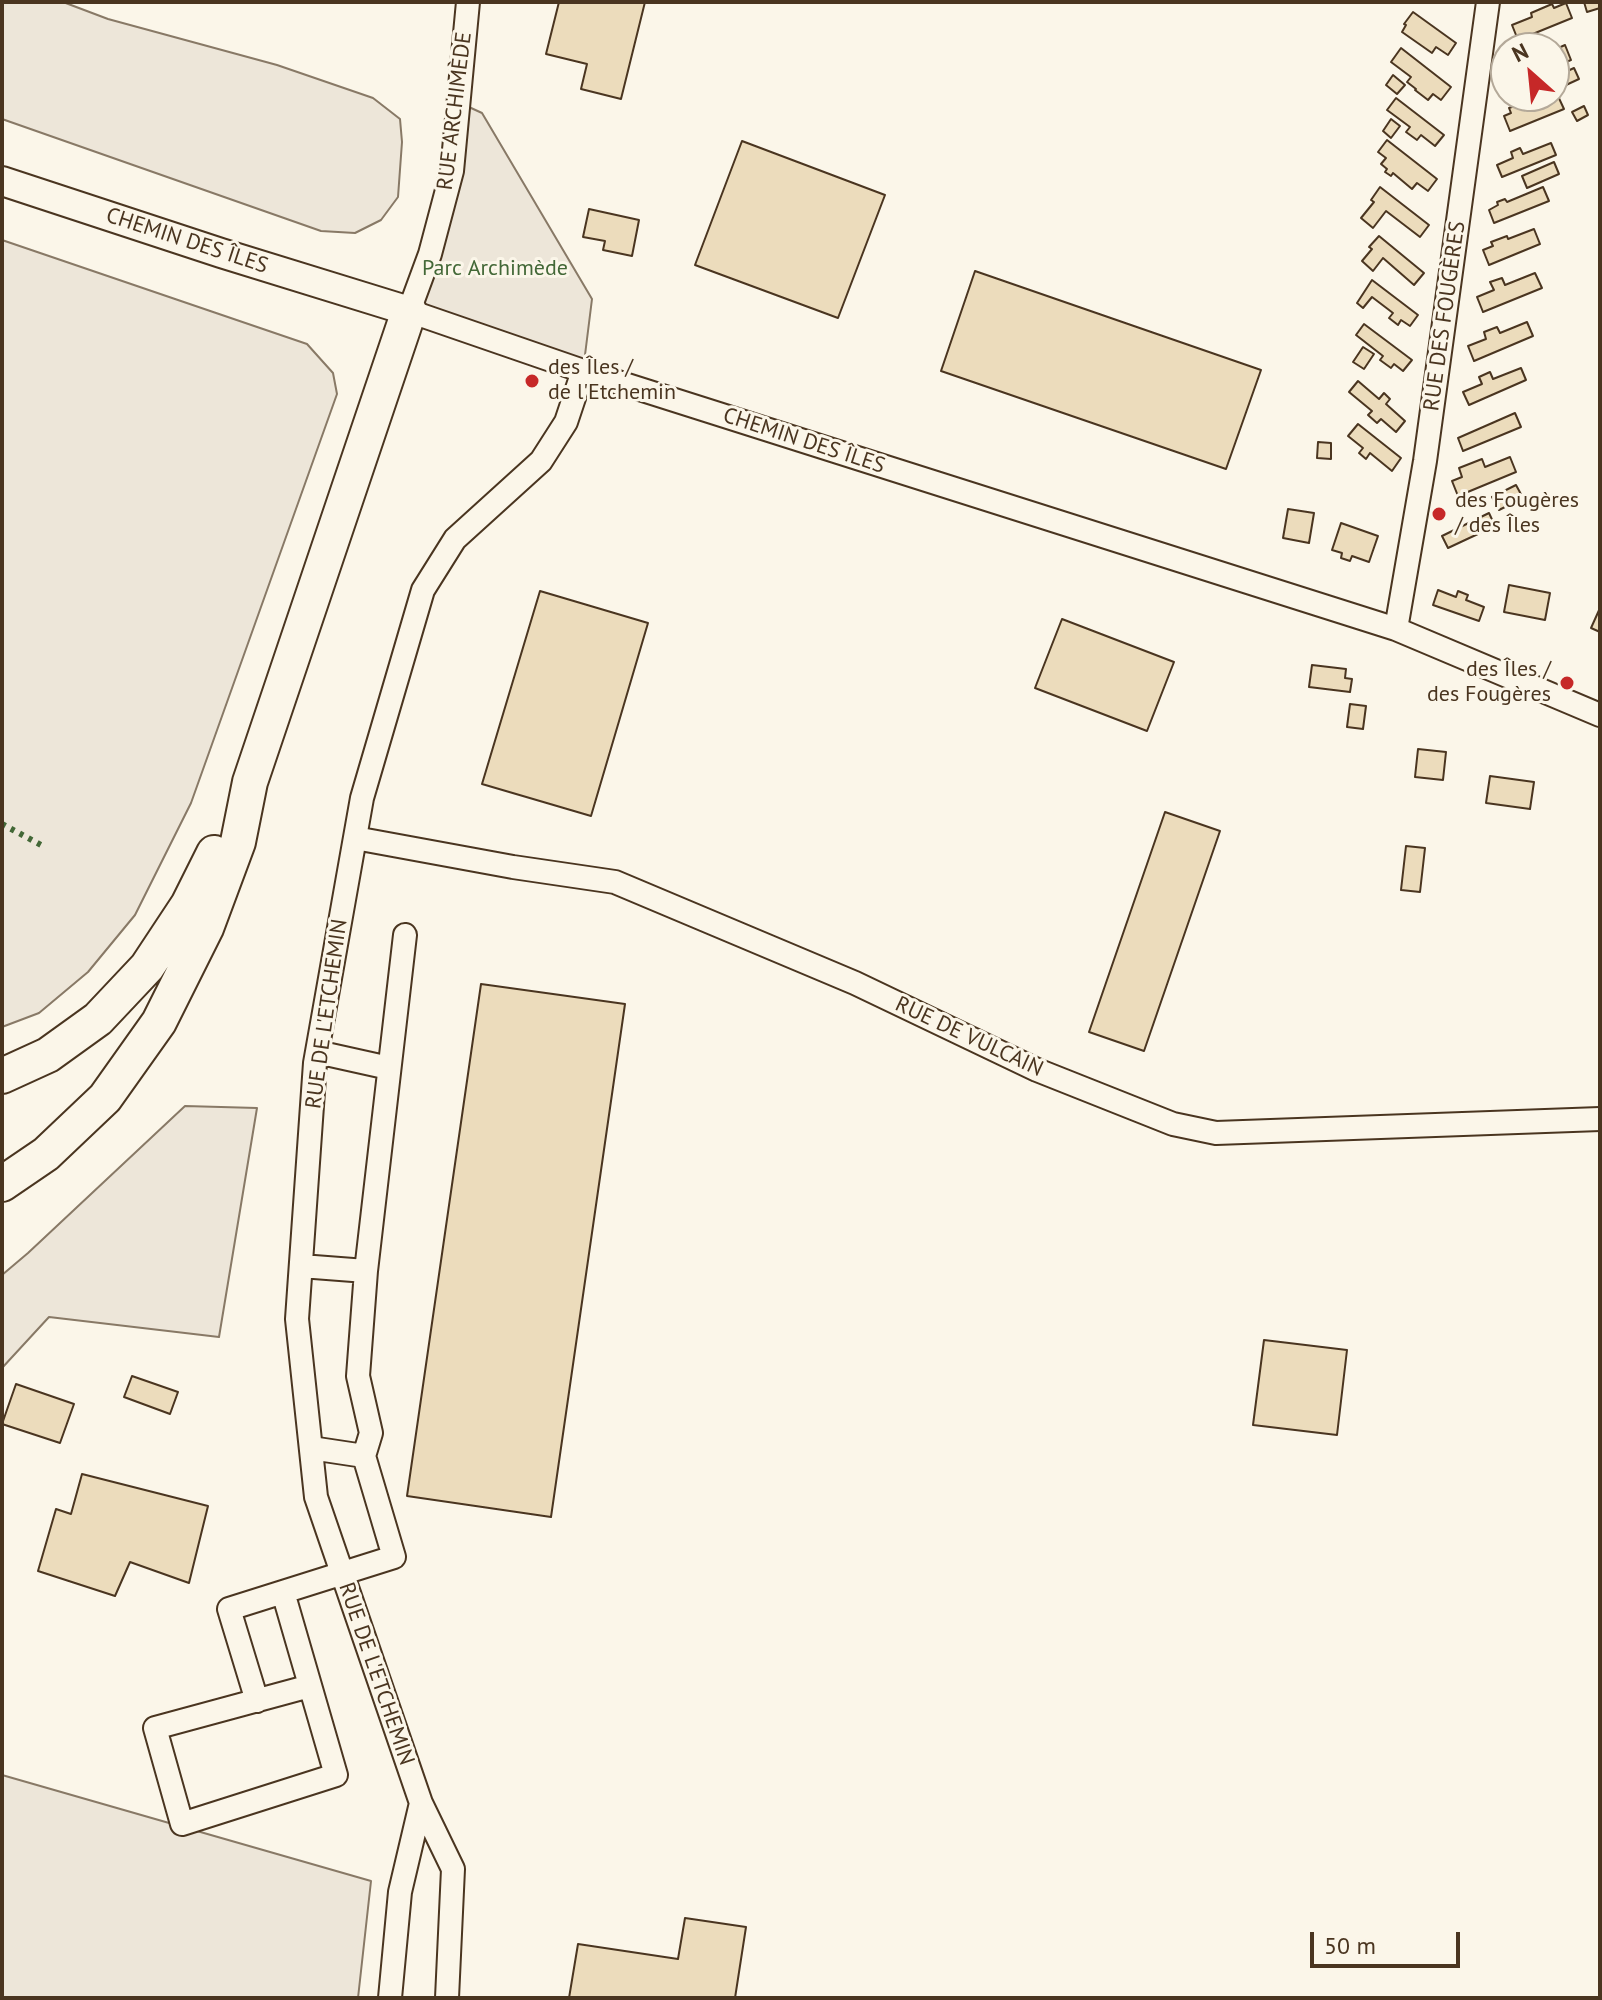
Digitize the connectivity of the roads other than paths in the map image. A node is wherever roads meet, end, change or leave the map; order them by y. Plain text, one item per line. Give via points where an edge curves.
1 (468, 2) edge
2 (1488, 2) edge
3 (2, 181) edge
4 (409, 311) junction
5 (583, 371) junction
6 (1396, 629) junction
7 (1600, 715) edge
8 (250, 782) junction
9 (355, 838) junction
10 (405, 935) dead end
11 (317, 1052) junction
12 (389, 1068) junction
13 (2, 1076) edge
14 (1600, 1119) edge
15 (2, 1184) edge
16 (301, 1266) junction
17 (366, 1271) junction
18 (311, 1448) junction
19 (364, 1456) junction
20 (342, 1574) junction
21 (283, 1592) junction
22 (310, 1686) junction
23 (257, 1701) junction
24 (421, 1803) junction
25 (390, 1998) edge
26 (447, 1998) edge

1 - 4 street, RUE ARCHIMÈDE via 452,171
2 - 6 street, RUE DES FOUGÈRES via 1425,461
3 - 4 main road, CHEMIN DES ÎLES
4 - 5 street, CHEMIN DES ÎLES
4 - 8 highway
5 - 6 street, CHEMIN DES ÎLES
5 - 9 street, RUE DE L'ETCHEMIN via 566,422 541,461 455,539 423,590
6 - 7 street, CHEMIN DES ÎLES
8 - 13 highway via 188,905 147,967 98,1019 48,1055
8 - 15 highway via 238,842 206,928 159,1022 105,1098 46,1154
9 - 11 street, RUE DE L'ETCHEMIN
9 - 14 street, RUE DE VULCAIN via 615,882 855,983 1037,1070 1173,1124 1216,1133
10 - 12 street
11 - 12 street
11 - 16 street, RUE DE L'ETCHEMIN
12 - 17 street
16 - 17 street
16 - 18 street, RUE DE L'ETCHEMIN via 297,1319
17 - 19 street via 358,1376 371,1433
18 - 19 street
18 - 20 street, RUE DE L'ETCHEMIN via 316,1497
19 - 20 street via 394,1557
20 - 21 street
20 - 24 street, RUE DE L'ETCHEMIN
21 - 22 street
21 - 23 street via 229,1609
22 - 23 street
22 - 23 street via 336,1775 182,1824 155,1728
24 - 25 street via 400,1892
24 - 26 street, RUE DE L'ETCHEMIN via 453,1869

